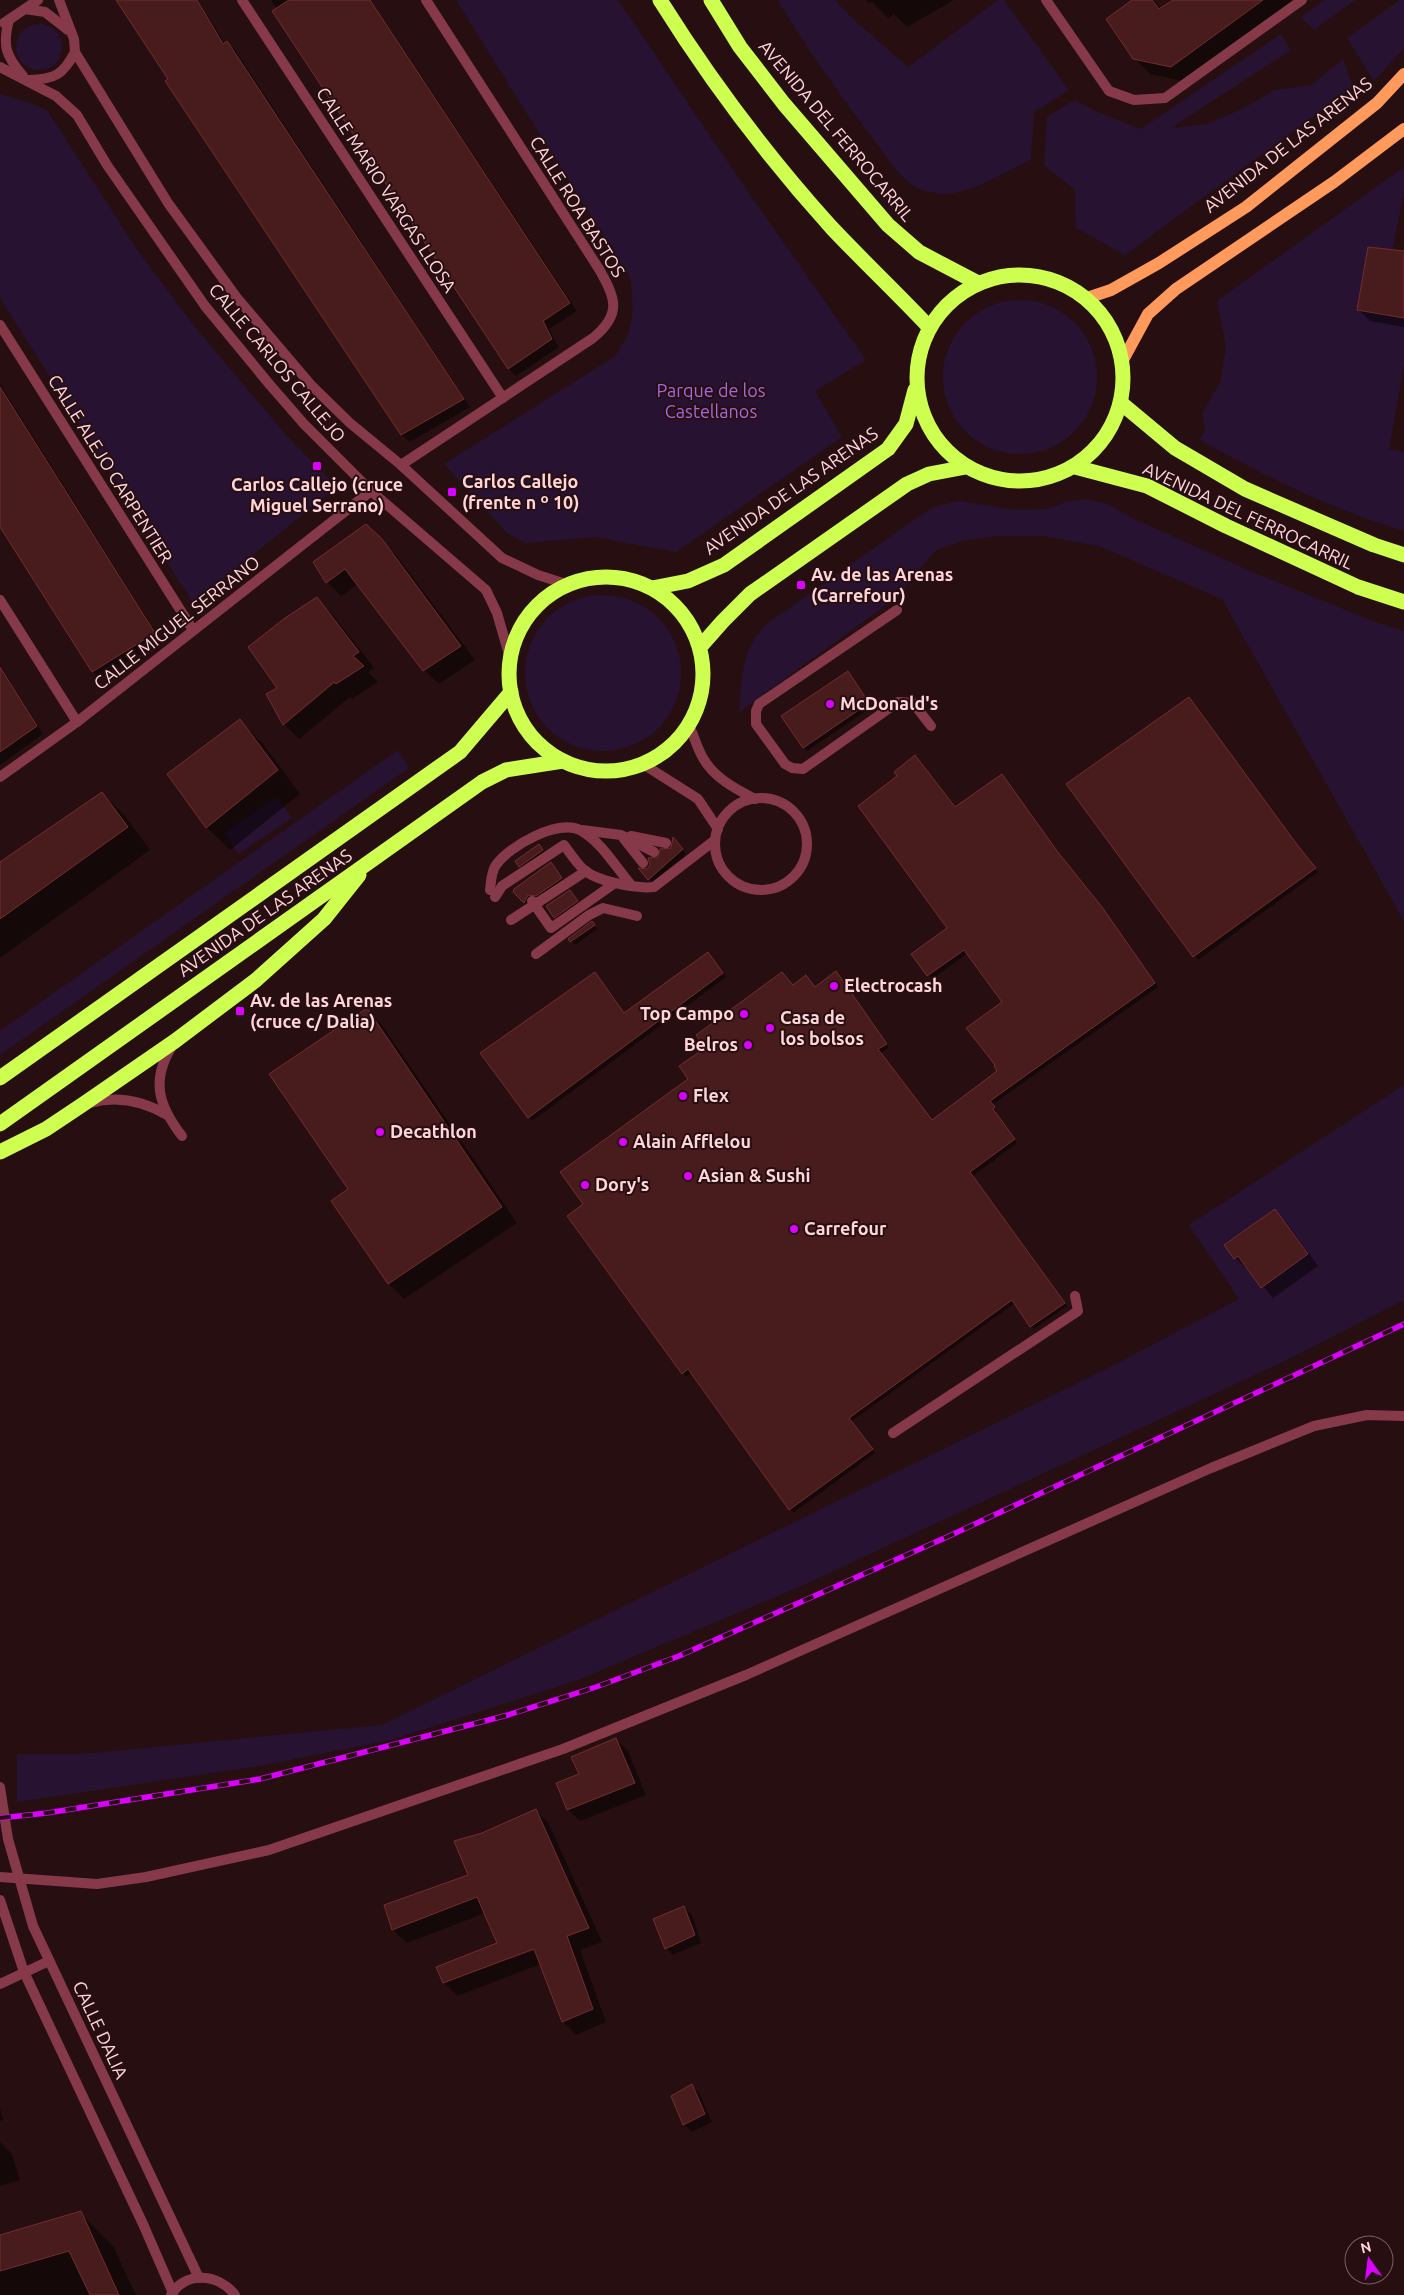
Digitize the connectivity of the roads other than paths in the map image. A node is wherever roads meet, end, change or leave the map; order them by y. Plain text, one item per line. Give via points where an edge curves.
1 (38, 0) edge
2 (59, 0) edge
3 (242, 0) edge
4 (426, 0) edge
5 (660, 0) edge
6 (711, 0) edge
7 (1046, 0) edge
8 (1302, 0) edge
9 (25, 9) junction
10 (4, 22) edge
11 (71, 32) junction
12 (75, 52) junction
13 (0, 66) edge
14 (1404, 74) edge
15 (0, 75) edge
16 (26, 80) junction
17 (1404, 129) edge
18 (978, 283) junction
19 (1087, 298) junction
20 (0, 325) edge
21 (929, 327) junction
22 (1123, 360) junction
23 (916, 386) junction
24 (502, 398) junction
25 (1121, 403) junction
26 (401, 466) junction
27 (1075, 466) junction
28 (966, 468) junction
29 (371, 491) junction
30 (1404, 555) edge
31 (568, 584) junction
32 (652, 588) junction
33 (0, 600) edge
34 (1404, 602) edge
35 (897, 610) dead end
36 (194, 630) junction
37 (700, 648) junction
38 (510, 658) junction
39 (511, 692) junction
40 (78, 722) junction
41 (689, 725) junction
42 (931, 726) dead end
43 (563, 761) junction
44 (643, 764) junction
45 (0, 777) edge
46 (755, 799) junction
47 (578, 829) junction
48 (718, 829) junction
49 (621, 835) junction
50 (715, 840) junction
51 (666, 843) dead end
52 (654, 852) dead end
53 (370, 862) junction
54 (643, 862) dead end
55 (586, 871) junction
56 (615, 883) junction
57 (632, 886) junction
58 (536, 901) junction
59 (637, 916) dead end
60 (511, 920) dead end
61 (536, 954) dead end
62 (175, 1041) junction
63 (0, 1078) edge
64 (82, 1106) junction
65 (167, 1115) junction
66 (0, 1124) edge
67 (182, 1136) dead end
68 (0, 1152) edge
69 (1075, 1296) dead end
70 (1404, 1416) edge
71 (893, 1433) dead end
72 (0, 1787) edge
73 (0, 1876) edge
74 (20, 1878) junction
75 (0, 1900) edge
76 (48, 1961) junction
77 (24, 1972) junction
78 (0, 1984) edge
79 (199, 2278) junction
80 (172, 2294) edge
81 (235, 2295) edge

1 - 9 street
2 - 11 street, CALLE CARLOS CALLEJO
3 - 24 street, CALLE MARIO VARGAS LLOSA
4 - 24 street, CALLE ROA BASTOS via 599,269 612,296 613,314 601,332
5 - 21 highway via 777,165 854,251
6 - 18 highway, AVENIDA DEL FERROCARRIL via 740,47 773,90 888,225 919,252
7 - 8 street via 1109,91 1134,100 1165,98
9 - 10 street
9 - 11 street via 45,12
10 - 16 street, CALLE CARLOS CALLEJO via 6,50
11 - 12 street, CALLE CARLOS CALLEJO
12 - 16 street via 61,72 52,78
12 - 26 street, CALLE CARLOS CALLEJO via 168,202 237,298 311,384 350,423
13 - 16 street
14 - 19 main road, AVENIDA DE LAS ARENAS via 1376,103 1246,207 1159,263 1111,290
15 - 16 street
16 - 29 street, CALLE CARLOS CALLEJO via 56,96 77,115 107,165 205,306 304,424
17 - 22 main road via 1334,182 1176,289 1148,314
18 - 19 highway via 1006,275 1034,275 1062,283
18 - 21 highway via 950,301
19 - 22 highway via 1108,323
20 - 36 street, CALLE ALEJO CARPENTIER
21 - 23 highway via 918,356
22 - 25 highway
23 - 28 highway via 928,425 941,446
23 - 32 highway, AVENIDA DE LAS ARENAS via 906,424 888,449 724,565 688,580
24 - 26 street, CALLE ROA BASTOS
25 - 27 highway via 1112,428 1096,450
25 - 30 highway, AVENIDA DEL FERROCARRIL via 1174,448 1244,489 1374,546
26 - 31 street, CALLE CARLOS CALLEJO via 502,558 538,575
27 - 28 highway via 1050,478 1024,482 994,478
27 - 34 highway, AVENIDA DEL FERROCARRIL via 1147,486 1358,587
28 - 37 highway via 929,474 907,484 750,594
29 - 36 street, CALLE MIGUEL SERRANO
29 - 38 street, CALLE CARLOS CALLEJO via 486,590 497,613
31 - 32 highway via 596,578 625,579
31 - 38 highway via 541,602 521,628
32 - 37 highway via 674,603 690,624
33 - 40 street
35 - 42 street via 759,704 756,724 785,764 803,769 898,702 913,703
36 - 40 street, CALLE MIGUEL SERRANO
37 - 41 highway via 704,674 700,701
38 - 39 highway
39 - 43 highway via 521,720 539,744
39 - 63 highway, AVENIDA DE LAS ARENAS via 460,752
40 - 45 street, CALLE MIGUEL SERRANO
41 - 44 highway via 669,748
41 - 46 street via 703,759 713,771
43 - 44 highway via 590,770 617,771
43 - 53 highway, AVENIDA DE LAS ARENAS via 506,770 482,782
44 - 48 street via 698,799
46 - 48 street via 732,809
46 - 50 street via 781,803 791,810 804,828 807,849 804,861 788,881 764,890 738,884 721,867
47 - 49 street
47 - 55 street via 543,832 506,854 492,872 492,894 502,886 518,881 564,845
47 - 57 street via 596,840
48 - 50 street
49 - 51 street
49 - 52 street
49 - 54 street
50 - 57 street via 654,887
53 - 62 highway via 324,919 256,980
53 - 66 highway, AVENIDA DE LAS ARENAS
55 - 56 street
55 - 58 street
56 - 57 street
56 - 58 street via 551,928
58 - 60 street
59 - 61 street via 603,908
62 - 64 highway
62 - 65 street via 159,1075 159,1088
64 - 65 street via 104,1099 133,1101
64 - 68 highway
65 - 67 street
69 - 71 street via 1078,1311
70 - 74 street via 1367,1415 1314,1426 1211,1468 746,1675 563,1749 269,1850 146,1877 97,1884
72 - 74 street, CALLE DALIA via 8,1840
73 - 74 street
74 - 76 street, CALLE DALIA via 33,1926
75 - 77 street
76 - 77 street
76 - 79 street, CALLE DALIA
77 - 78 street
77 - 80 street via 139,2215
79 - 80 street via 182,2283
79 - 81 street via 222,2282

